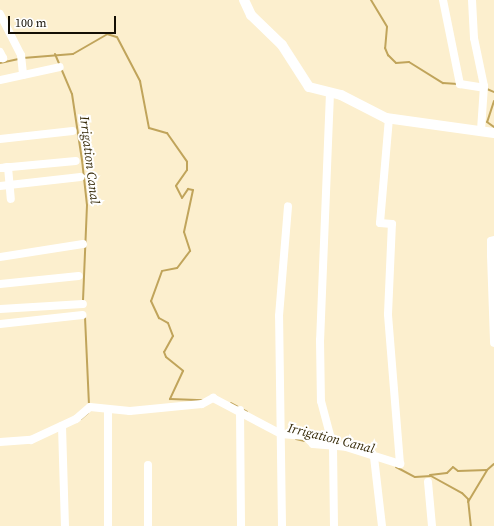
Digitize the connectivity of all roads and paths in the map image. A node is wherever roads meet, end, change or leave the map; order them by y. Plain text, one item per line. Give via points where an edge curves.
1 (244, 0) edge
2 (444, 0) edge
3 (472, 0) edge
4 (0, 14) edge
5 (0, 52) edge
6 (0, 58) edge
7 (60, 67) dead end
8 (23, 75) junction
9 (0, 80) edge
10 (484, 88) junction
11 (330, 93) junction
12 (389, 119) junction
13 (481, 130) junction
14 (73, 131) dead end
15 (494, 133) edge
16 (0, 139) edge
17 (76, 161) dead end
18 (3, 168) edge
19 (80, 177) dead end
20 (10, 184) junction
21 (0, 186) edge
22 (11, 199) dead end
23 (288, 206) dead end
24 (494, 240) edge
25 (83, 244) dead end
26 (0, 257) edge
27 (79, 276) dead end
28 (0, 284) edge
29 (83, 304) dead end
30 (0, 309) edge
31 (83, 316) dead end
32 (0, 324) edge
33 (494, 343) edge
34 (108, 409) junction
35 (240, 410) junction
36 (62, 426) junction
37 (281, 434) junction
38 (0, 442) edge
39 (332, 446) junction
40 (374, 457) junction
41 (148, 465) dead end
42 (428, 482) dead end
43 (65, 526) edge
44 (108, 526) edge
45 (148, 526) edge
46 (241, 526) edge
47 (282, 526) edge
48 (334, 526) edge
49 (382, 526) edge
50 (432, 526) edge

1 - 11 street via 251,15 282,45 304,82 309,87
2 - 10 street via 460,84
3 - 10 street via 474,38
4 - 8 street via 21,55
5 - 6 street via 3,58
7 - 8 street
8 - 9 street
10 - 13 street
11 - 12 street via 341,95
11 - 39 street via 320,340 321,401
12 - 13 street
12 - 40 street via 380,224 392,224 388,314 400,464
13 - 15 street
14 - 16 street
17 - 18 street
18 - 20 street
19 - 20 street
20 - 21 street
20 - 22 street
23 - 37 street via 280,265
24 - 33 street via 491,241 490,255
25 - 26 street
27 - 28 street
29 - 30 street
31 - 32 street
34 - 35 street via 130,412 202,404 213,398
34 - 36 street via 90,407 76,419
34 - 44 street
35 - 37 street
35 - 46 street
36 - 38 street via 31,440
36 - 43 street
37 - 39 street via 305,436 313,444
37 - 47 street
39 - 40 street
39 - 48 street
40 - 49 street
41 - 45 street
42 - 50 street

